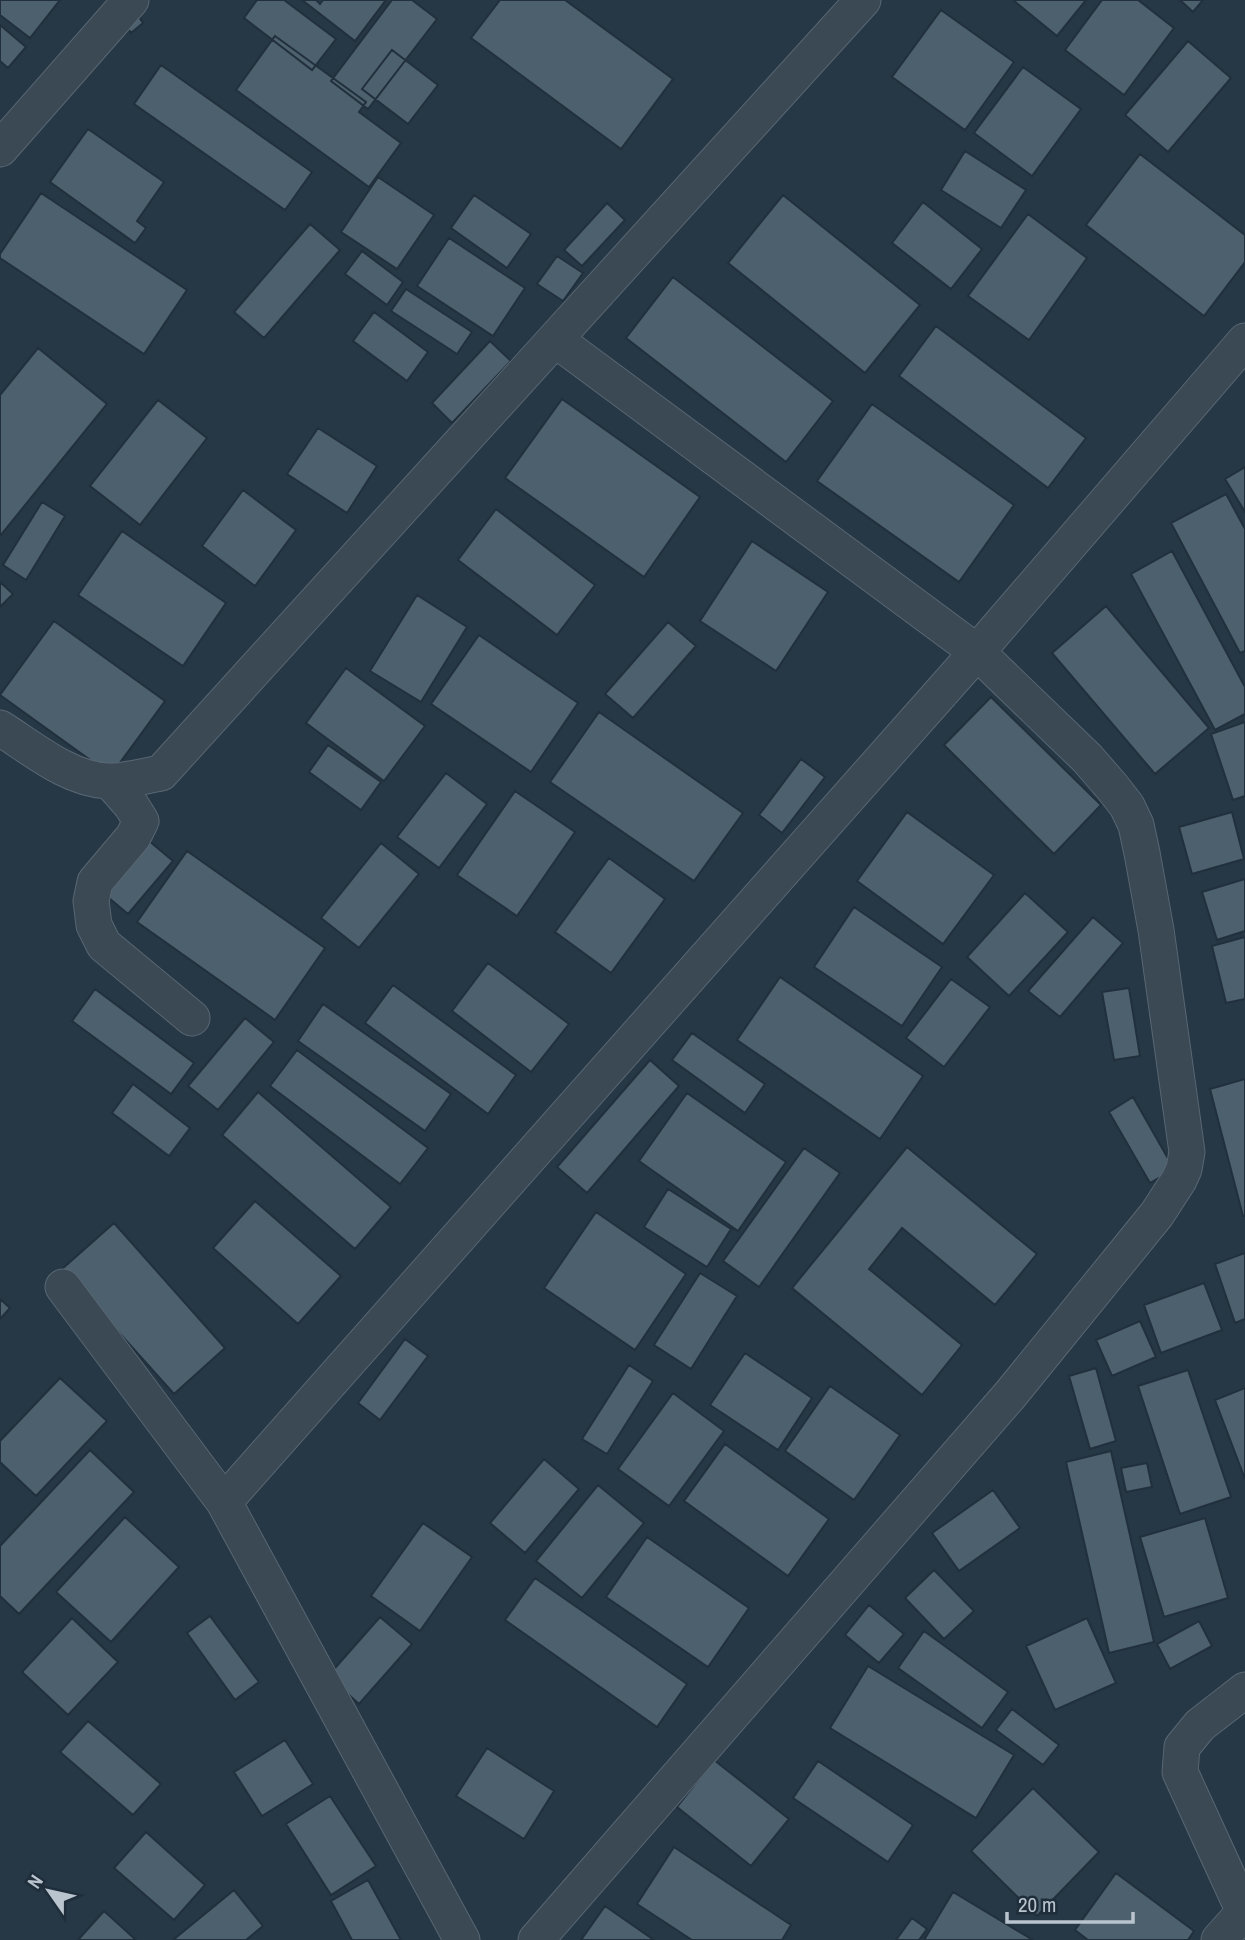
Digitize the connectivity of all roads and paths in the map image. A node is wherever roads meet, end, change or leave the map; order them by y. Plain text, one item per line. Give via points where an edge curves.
1 (131, 0) edge
2 (863, 0) edge
3 (0, 149) edge
4 (556, 340) junction
5 (1245, 341) edge
6 (976, 652) junction
7 (0, 728) edge
8 (110, 782) junction
9 (192, 1018) dead end
10 (63, 1287) dead end
11 (223, 1502) junction
12 (1245, 1690) edge
13 (1245, 1913) edge
14 (461, 1940) edge
15 (536, 1940) edge
16 (1219, 1940) edge

1 - 3 street
2 - 4 street
4 - 6 street
4 - 8 street via 161,773
5 - 6 street
6 - 11 street
6 - 15 street via 1087,758 1136,825 1156,930 1187,1152 1184,1169 1157,1214 1010,1395
7 - 8 street via 74,773
8 - 9 street via 141,821 96,882 91,901 94,925 104,945
10 - 11 street
11 - 14 street
12 - 13 street via 1200,1725 1182,1747 1180,1772
13 - 16 street

